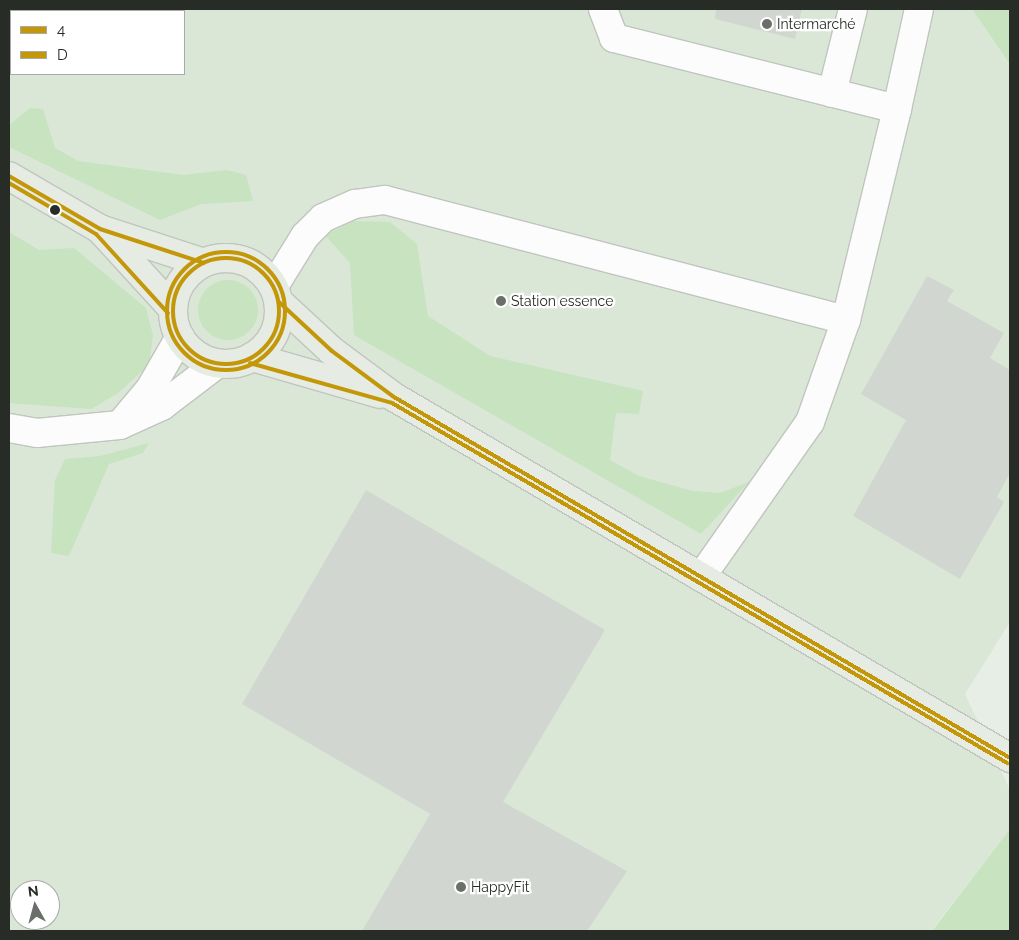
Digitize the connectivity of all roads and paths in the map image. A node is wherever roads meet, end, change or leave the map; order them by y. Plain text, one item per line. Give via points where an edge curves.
1 (603, 9) edge
2 (853, 9) edge
3 (919, 9) edge
4 (832, 93) junction
5 (897, 109) junction
6 (9, 176) edge
7 (100, 229) junction
8 (204, 263) junction
9 (276, 294) junction
10 (173, 309) junction
11 (846, 320) junction
12 (180, 337) junction
13 (252, 357) junction
14 (217, 364) junction
15 (394, 397) junction
16 (120, 425) junction
17 (9, 428) edge
18 (701, 577) junction
19 (1010, 758) edge

1 - 4 street via 614,38
2 - 4 street
3 - 5 street
4 - 5 street
5 - 11 street
6 - 7 main road
7 - 8 main road
7 - 10 main road
8 - 9 main road via 230,257 243,260 258,268
8 - 10 main road via 182,281
9 - 11 street via 317,224 354,204 385,200
9 - 13 main road via 274,334
9 - 15 main road via 332,351
10 - 12 main road
11 - 18 street via 810,422
12 - 14 main road via 202,359
12 - 16 street via 150,389
13 - 14 main road
13 - 15 main road
14 - 16 street via 162,406
15 - 18 main road
16 - 17 street via 36,433
18 - 19 main road

